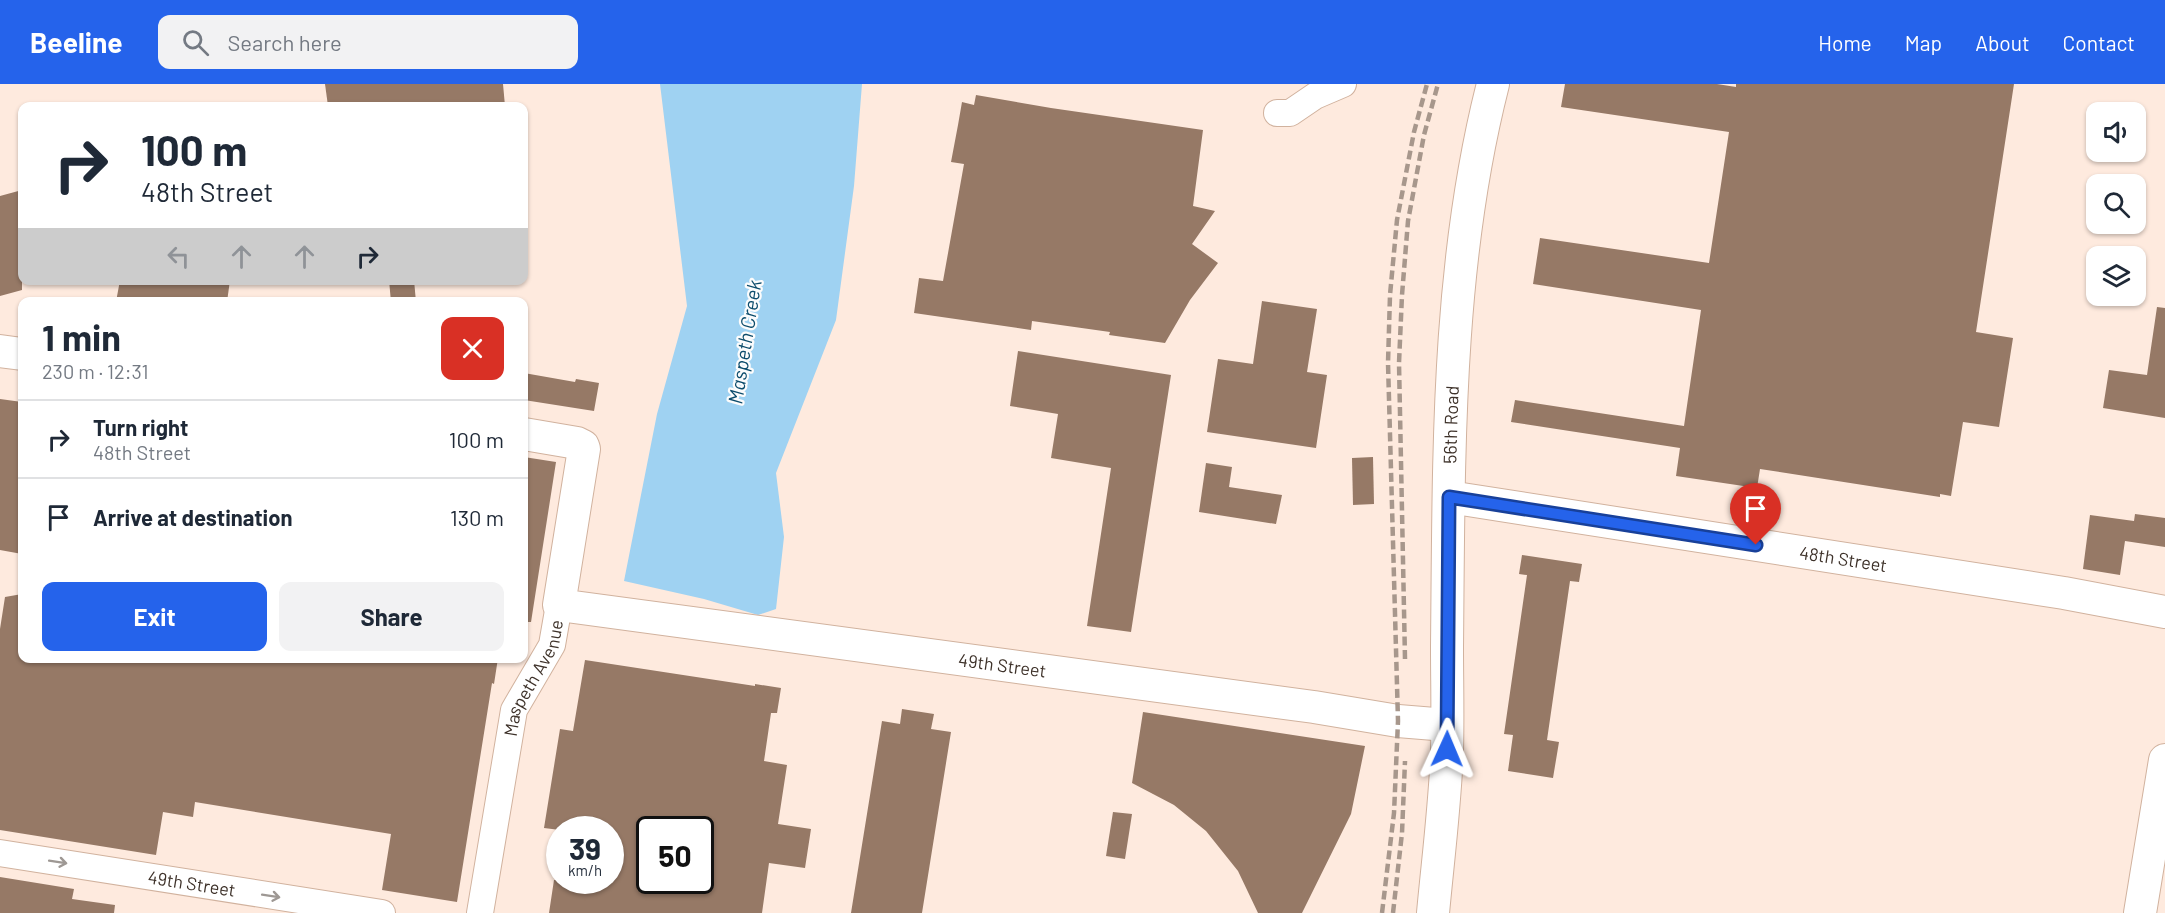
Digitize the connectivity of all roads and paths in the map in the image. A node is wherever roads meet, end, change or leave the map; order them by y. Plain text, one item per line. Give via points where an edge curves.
1 (1343, 84) edge
2 (1492, 84) edge
3 (1277, 113) dead end
4 (0, 351) edge
5 (18, 353) edge
6 (528, 435) edge
7 (1449, 497) junction
8 (559, 605) junction
9 (2165, 612) edge
10 (1447, 725) junction
11 (2165, 760) edge
12 (0, 853) edge
13 (382, 913) edge
14 (480, 913) edge
15 (1433, 913) edge
16 (2140, 913) edge

1 - 3 street via 1290,112
2 - 7 main road, 56th Road via 1469,197 1457,286
4 - 5 main road
6 - 8 main road, Maspeth Avenue via 581,445 584,449
7 - 9 main road, 48th Street
7 - 10 main road, 56th Road
8 - 10 main road, 49th Street
8 - 14 street, Maspeth Avenue via 552,645 514,710
10 - 15 main road, 56th Road
11 - 16 main road
12 -> 13 street, 49th Street

